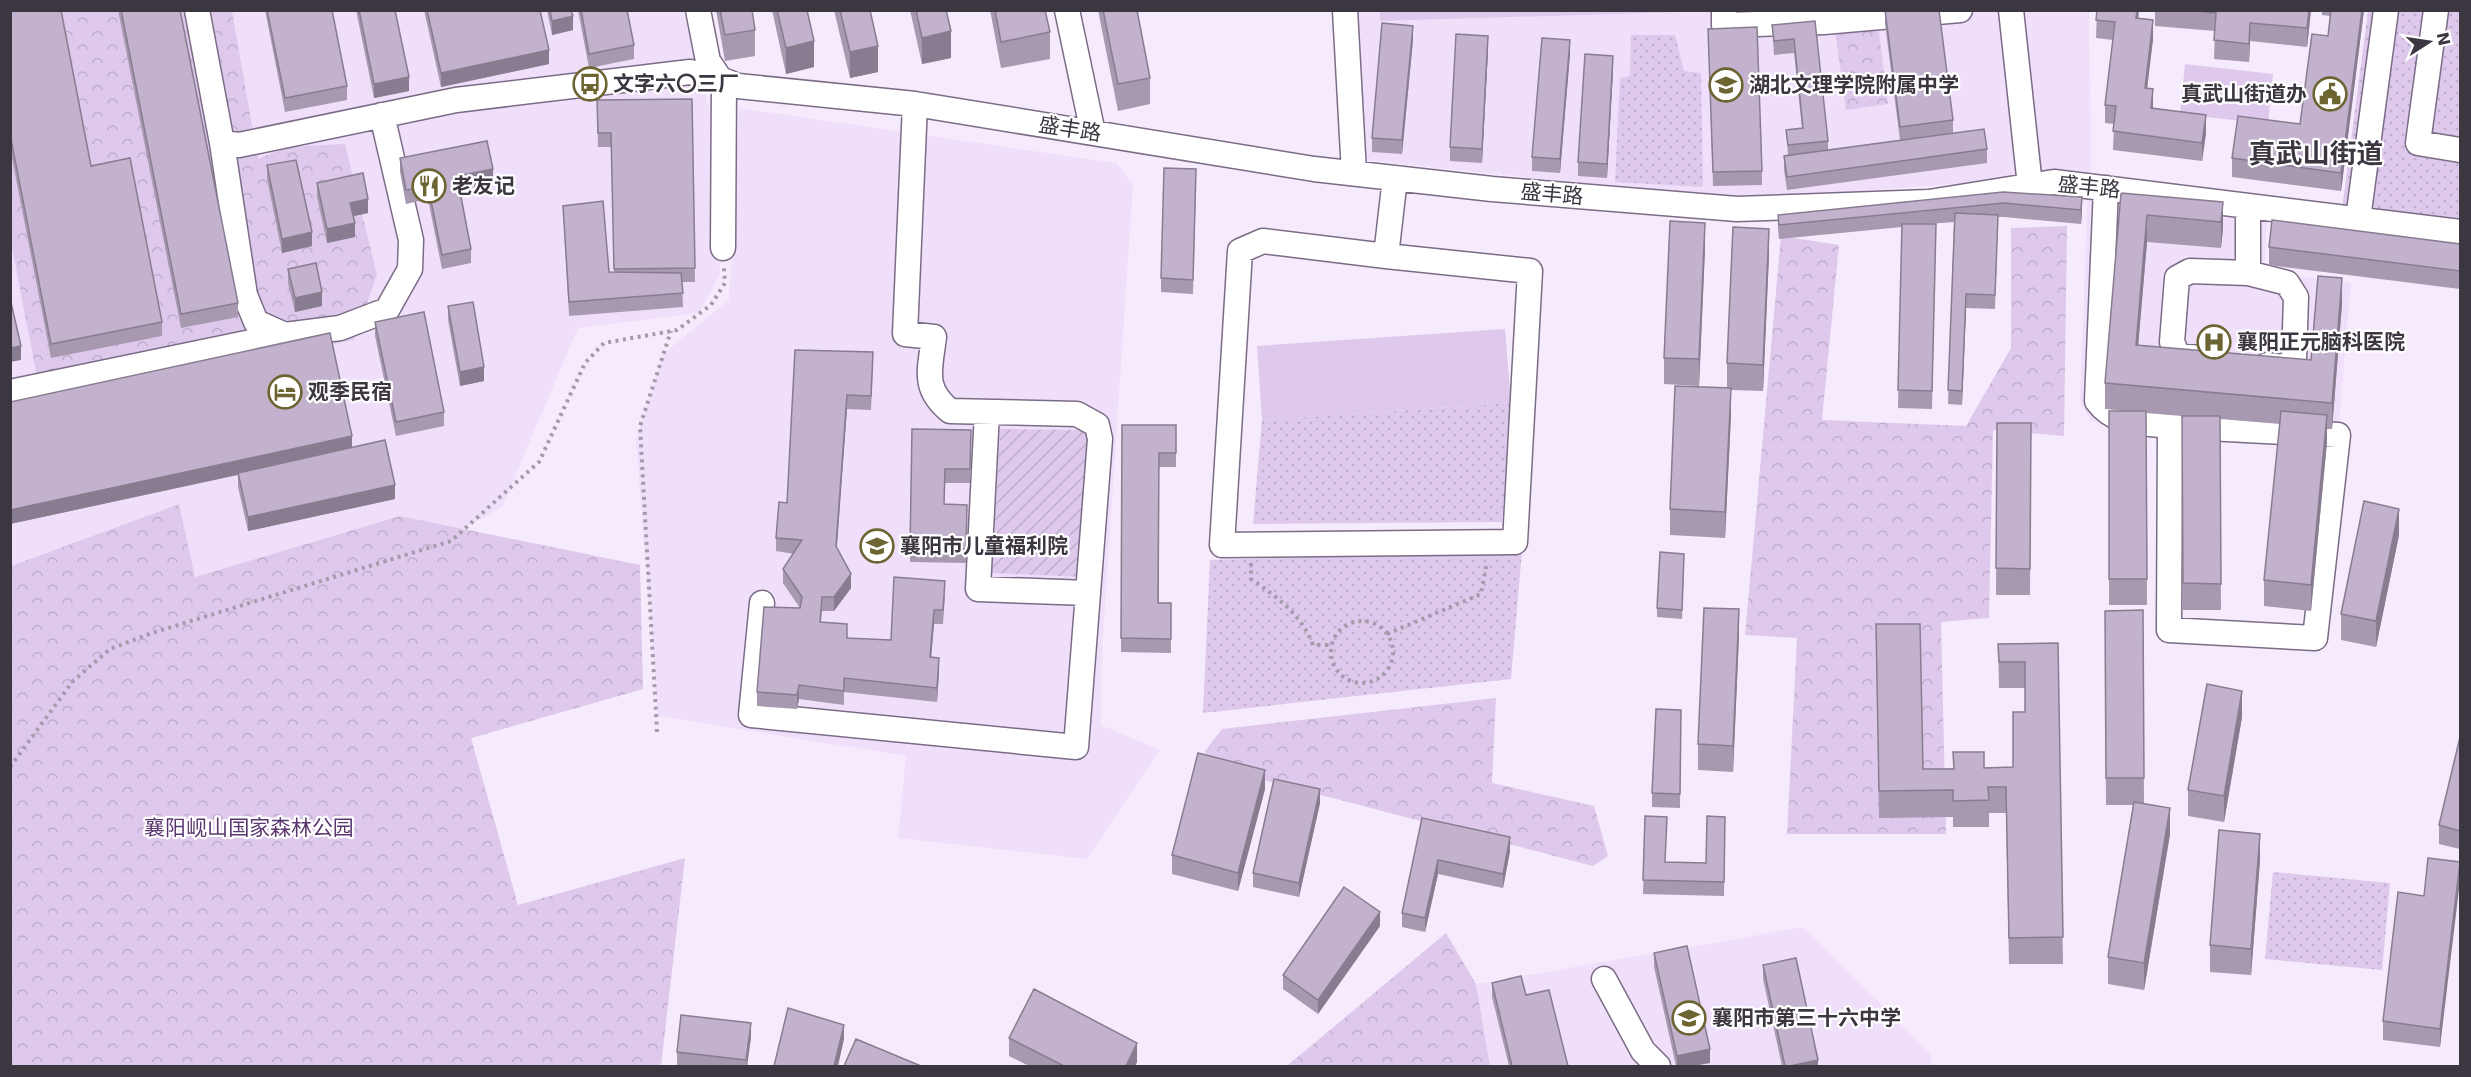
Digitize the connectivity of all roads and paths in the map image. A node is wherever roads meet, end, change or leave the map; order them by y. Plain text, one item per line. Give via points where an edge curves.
1 (197, 10) edge
2 (698, 10) edge
3 (1067, 10) edge
4 (1345, 10) edge
5 (1724, 10) edge
6 (2011, 10) edge
7 (2386, 10) edge
8 (2436, 10) edge
9 (1945, 11) edge
10 (722, 80) junction
11 (915, 104) junction
12 (382, 115) junction
13 (1093, 133) junction
14 (222, 143) junction
15 (2460, 150) edge
16 (1354, 173) junction
17 (1395, 178) junction
18 (2030, 186) junction
19 (2106, 188) junction
20 (2248, 206) junction
21 (2358, 219) junction
22 (2460, 232) edge
23 (723, 248) joint
24 (1386, 256) junction
25 (2248, 273) junction
26 (671, 331) junction
27 (285, 335) junction
28 (10, 392) edge
29 (987, 412) junction
30 (2170, 426) junction
31 (1491, 543) junction
32 (1251, 545) junction
33 (1088, 592) junction
34 (762, 603) dead end
35 (1388, 634) junction
36 (1331, 645) junction
37 (657, 732) dead end
38 (10, 767) edge
39 (1604, 979) dead end
40 (1658, 1066) edge

1 - 14 street
2 - 10 street via 708,62
3 - 13 street
4 - 16 street
5 - 9 street via 1724,25 1824,22
6 - 18 street
7 - 21 street
8 - 15 street via 2418,143
10 - 11 street, 盛丰路 via 738,86
10 - 12 street, 盛丰路 via 690,72 456,100
10 - 23 street
11 - 13 street, 盛丰路
11 - 29 street via 905,334 934,337 929,384 936,400 950,411
12 - 14 street, 盛丰路 via 239,145
12 - 27 street via 411,240 410,269 387,310 340,328
13 - 16 street, 盛丰路
14 - 27 street via 245,295 256,322
16 - 17 street, 盛丰路
17 - 18 street, 盛丰路 via 1737,209 1929,202
17 - 24 street
18 - 19 street, 盛丰路 via 2054,182
19 - 20 street, 盛丰路
19 - 30 street via 2097,401 2108,414 2120,420
20 - 21 street, 盛丰路
20 - 25 street
21 - 22 street, 盛丰路
23 - 26 path via 725,283 711,305
24 - 31 street via 1530,271 1515,543
24 - 32 street via 1263,241 1240,251 1222,545
25 - 25 street via 2190,271 2177,279 2172,342 2178,356 2283,367 2294,360 2296,297 2288,283
26 - 37 path via 640,426
26 - 38 path via 604,343 585,363 539,462 452,541 110,649 73,681
27 - 28 street
29 - 33 street via 1077,414 1097,425 1100,439
29 - 33 street via 978,589
30 - 30 street via 2169,630 2315,638 2338,435
31 - 32 street
31 - 35 path via 1481,594
32 - 36 path via 1251,579 1285,603 1308,632 1313,645
33 - 34 street via 1076,747 751,715
35 - 36 path via 1373,623 1356,621 1340,629
35 - 36 path via 1392,644 1390,664 1377,679 1368,682 1357,683 1339,673
39 - 40 street via 1643,1051

